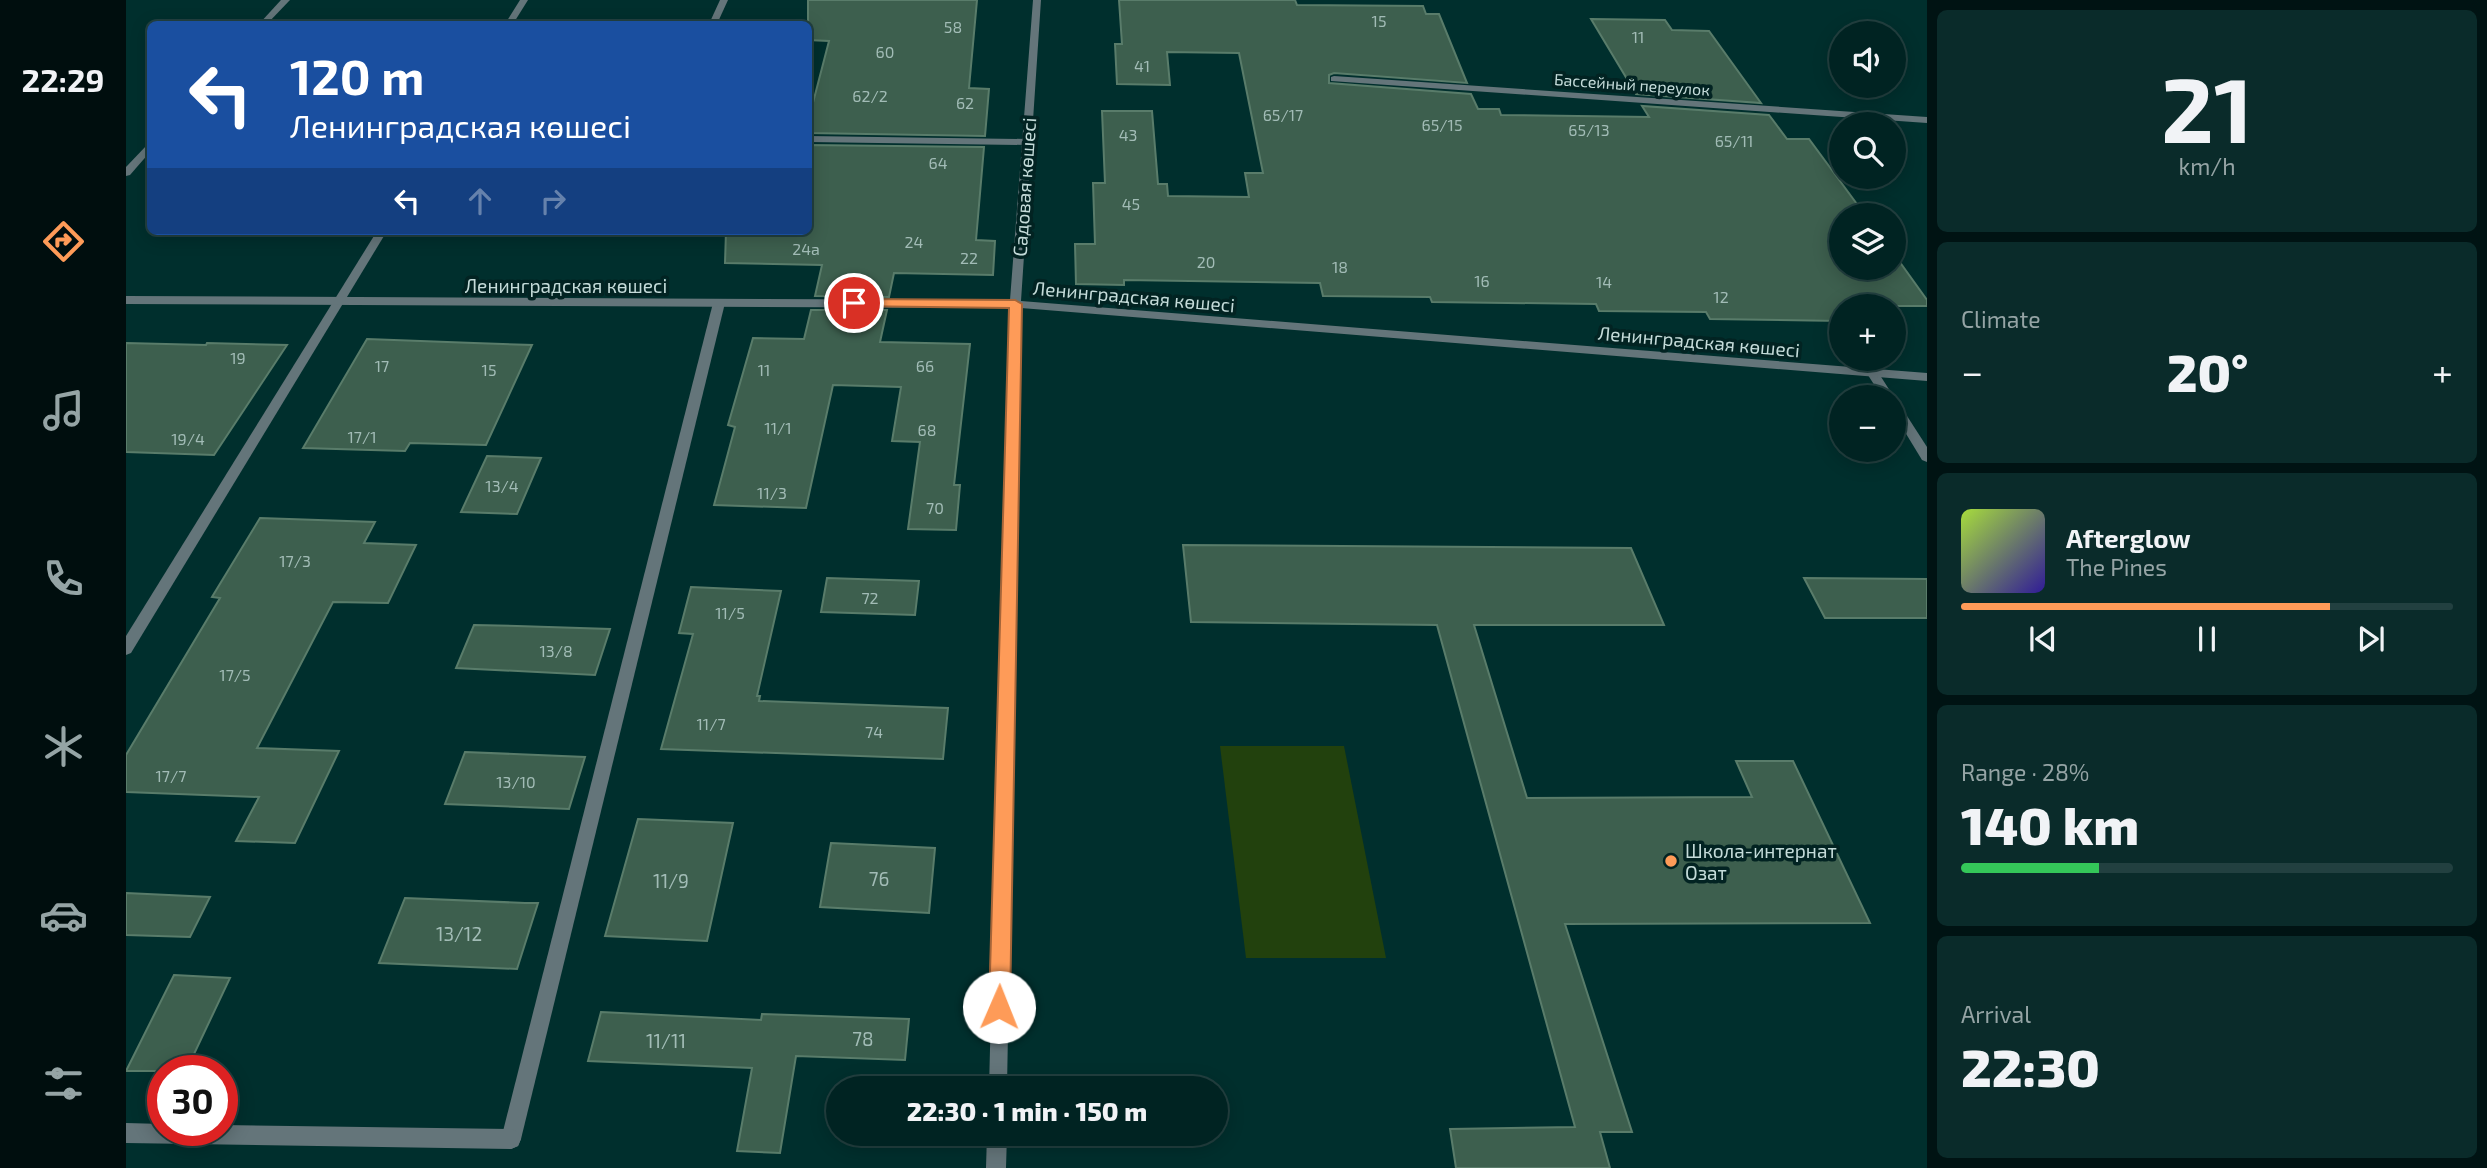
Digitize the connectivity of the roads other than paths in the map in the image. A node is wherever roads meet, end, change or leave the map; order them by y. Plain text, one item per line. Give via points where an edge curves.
1 (286, 0) edge
2 (524, 0) edge
3 (724, 0) edge
4 (1037, 0) edge
5 (266, 21) edge
6 (511, 21) edge
7 (714, 21) edge
8 (1334, 79) dead end
9 (1927, 120) edge
10 (812, 139) edge
11 (1027, 142) junction
12 (147, 150) edge
13 (126, 173) edge
14 (380, 235) edge
15 (126, 300) edge
16 (340, 301) junction
17 (719, 303) junction
18 (1015, 304) junction
19 (1872, 372) junction
20 (1927, 377) edge
21 (1880, 385) edge
22 (1906, 424) edge
23 (1927, 457) edge
24 (126, 649) edge
25 (998, 1076) edge
26 (126, 1132) edge
27 (997, 1146) edge
28 (996, 1168) edge

1 - 5 street
2 - 6 street
3 - 7 street
4 - 11 street, Садовая көшесі
8 - 9 street, Бассейный переулок
10 - 11 street
11 - 18 street, Садовая көшесі
12 - 13 street
14 - 16 street
15 - 16 street, Ленинградская көшесі
16 - 17 street, Ленинградская көшесі
16 - 24 street
17 - 18 street, Ленинградская көшесі
17 - 26 street via 511,1139
18 - 19 street, Ленинградская көшесі
18 - 25 street, Садовая көшесі
19 - 20 street, Ленинградская көшесі
19 - 21 street
22 - 23 street
27 - 28 street

